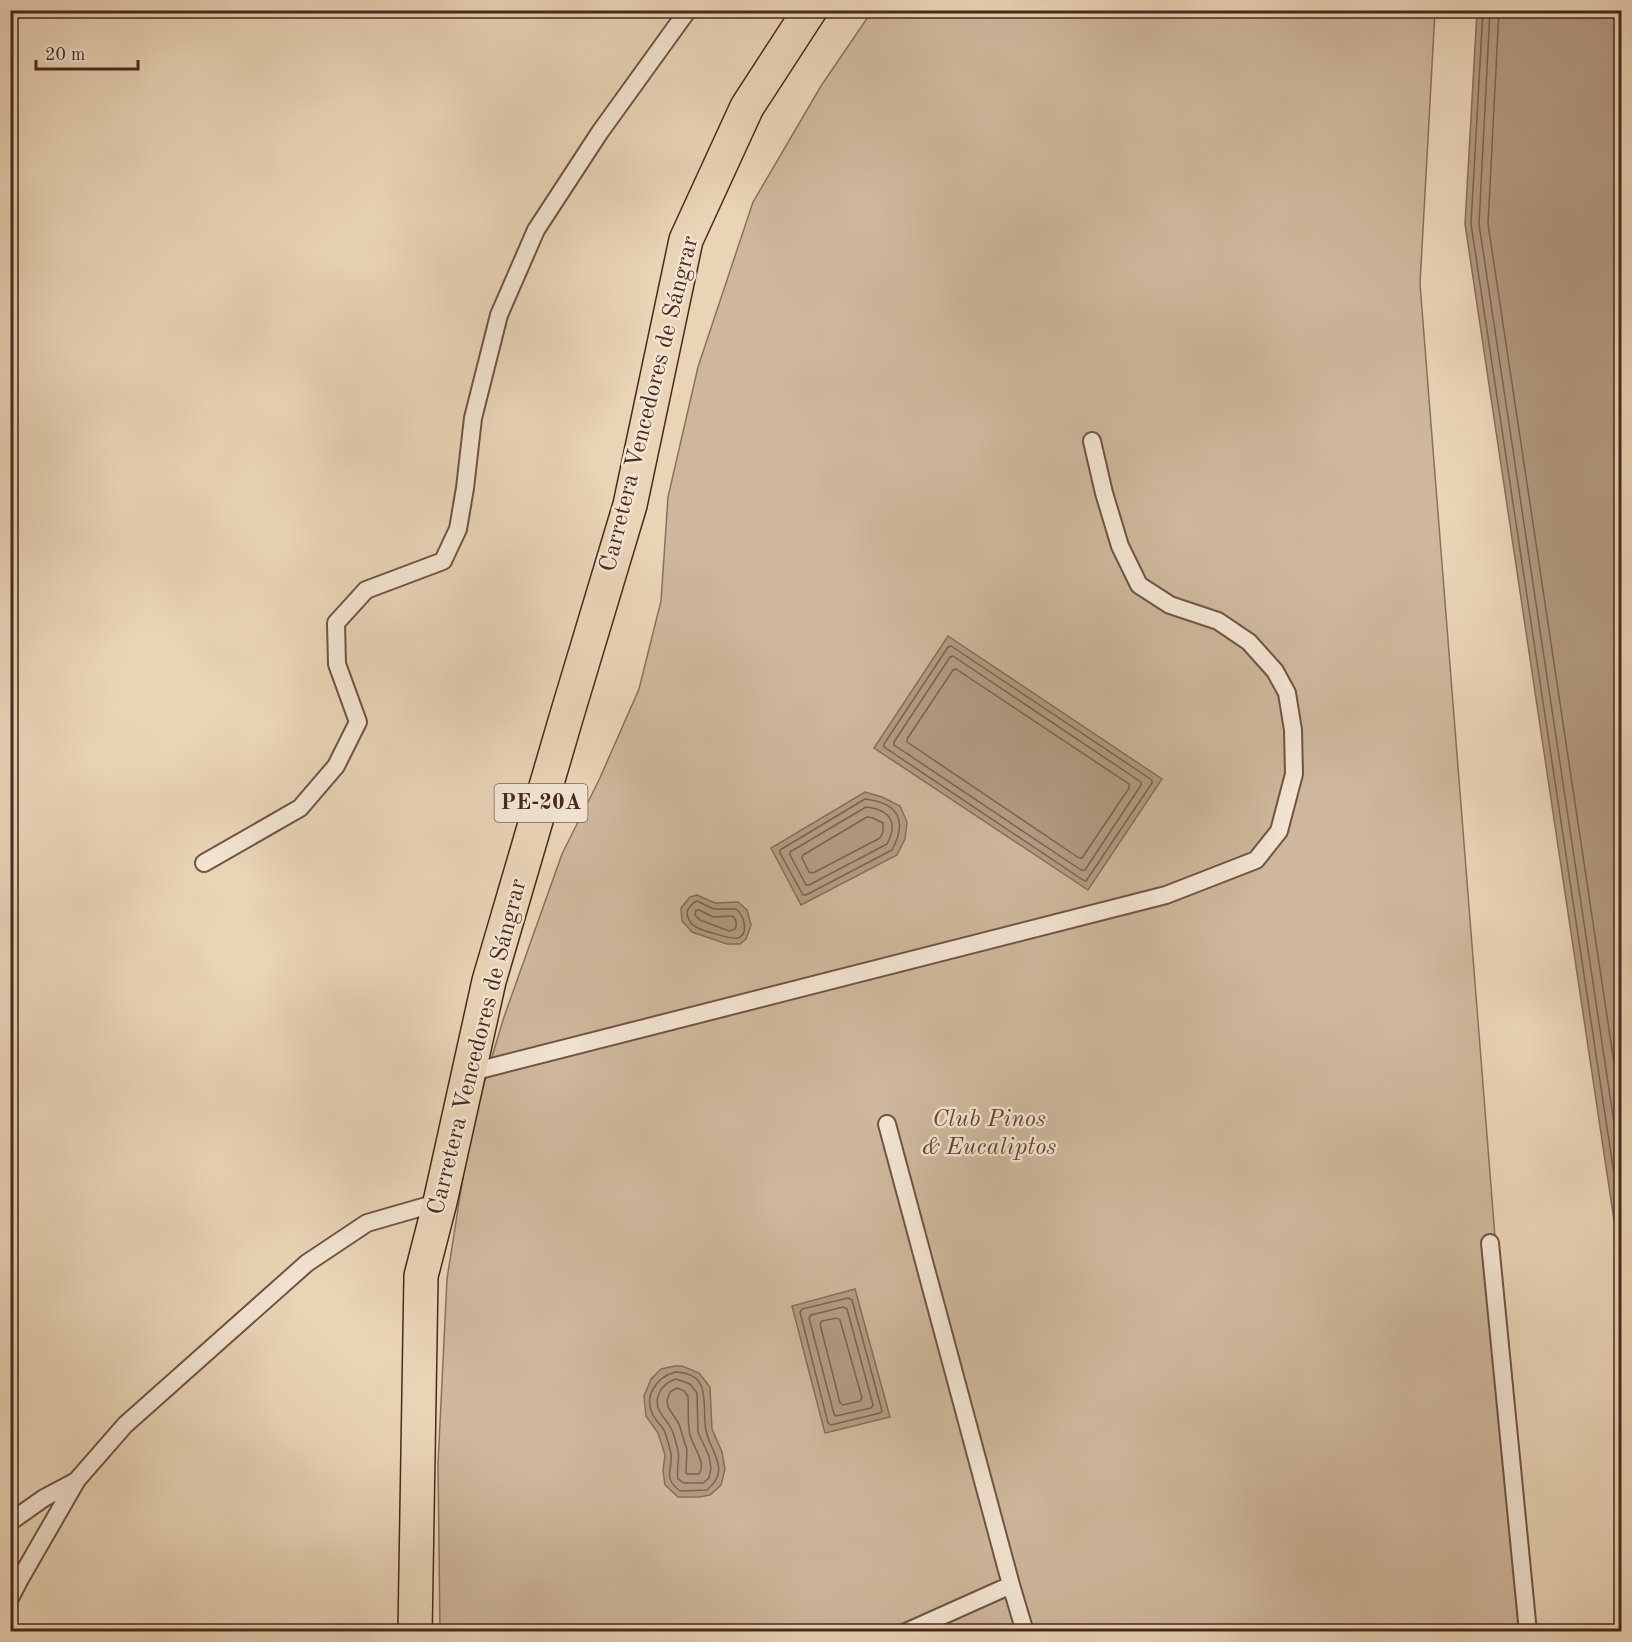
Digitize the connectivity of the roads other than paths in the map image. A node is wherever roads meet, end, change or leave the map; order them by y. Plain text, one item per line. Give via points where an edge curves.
1 (688, 10) edge
2 (810, 10) edge
3 (1092, 441) dead end
4 (204, 863) dead end
5 (468, 1073) junction
6 (888, 1124) dead end
7 (440, 1202) junction
8 (1491, 1243) dead end
9 (77, 1480) junction
10 (10, 1522) edge
11 (1011, 1585) junction
12 (10, 1598) edge
13 (414, 1632) edge
14 (906, 1632) edge
15 (1025, 1632) edge
16 (1528, 1632) edge

1 - 4 lane via 600,132 536,230 500,315 473,418 458,530 443,561 366,590 336,623 337,664 358,722 336,765 300,808
2 - 5 highway, Carretera Vencedores de Sángrar / PE-20A via 747,107 686,240 630,505 489,981
3 - 5 lane via 1120,546 1139,585 1170,605 1218,621 1249,642 1275,671 1287,693 1294,774 1279,831 1256,860 1166,895
5 - 7 highway, Carretera Vencedores de Sángrar / PE-20A
6 - 11 lane
7 - 9 lane via 367,1223 307,1263 125,1425
7 - 13 highway, Carretera Vencedores de Sángrar / PE-20A via 421,1276
8 - 16 lane
9 - 10 lane
9 - 12 lane
11 - 14 lane
11 - 15 lane

